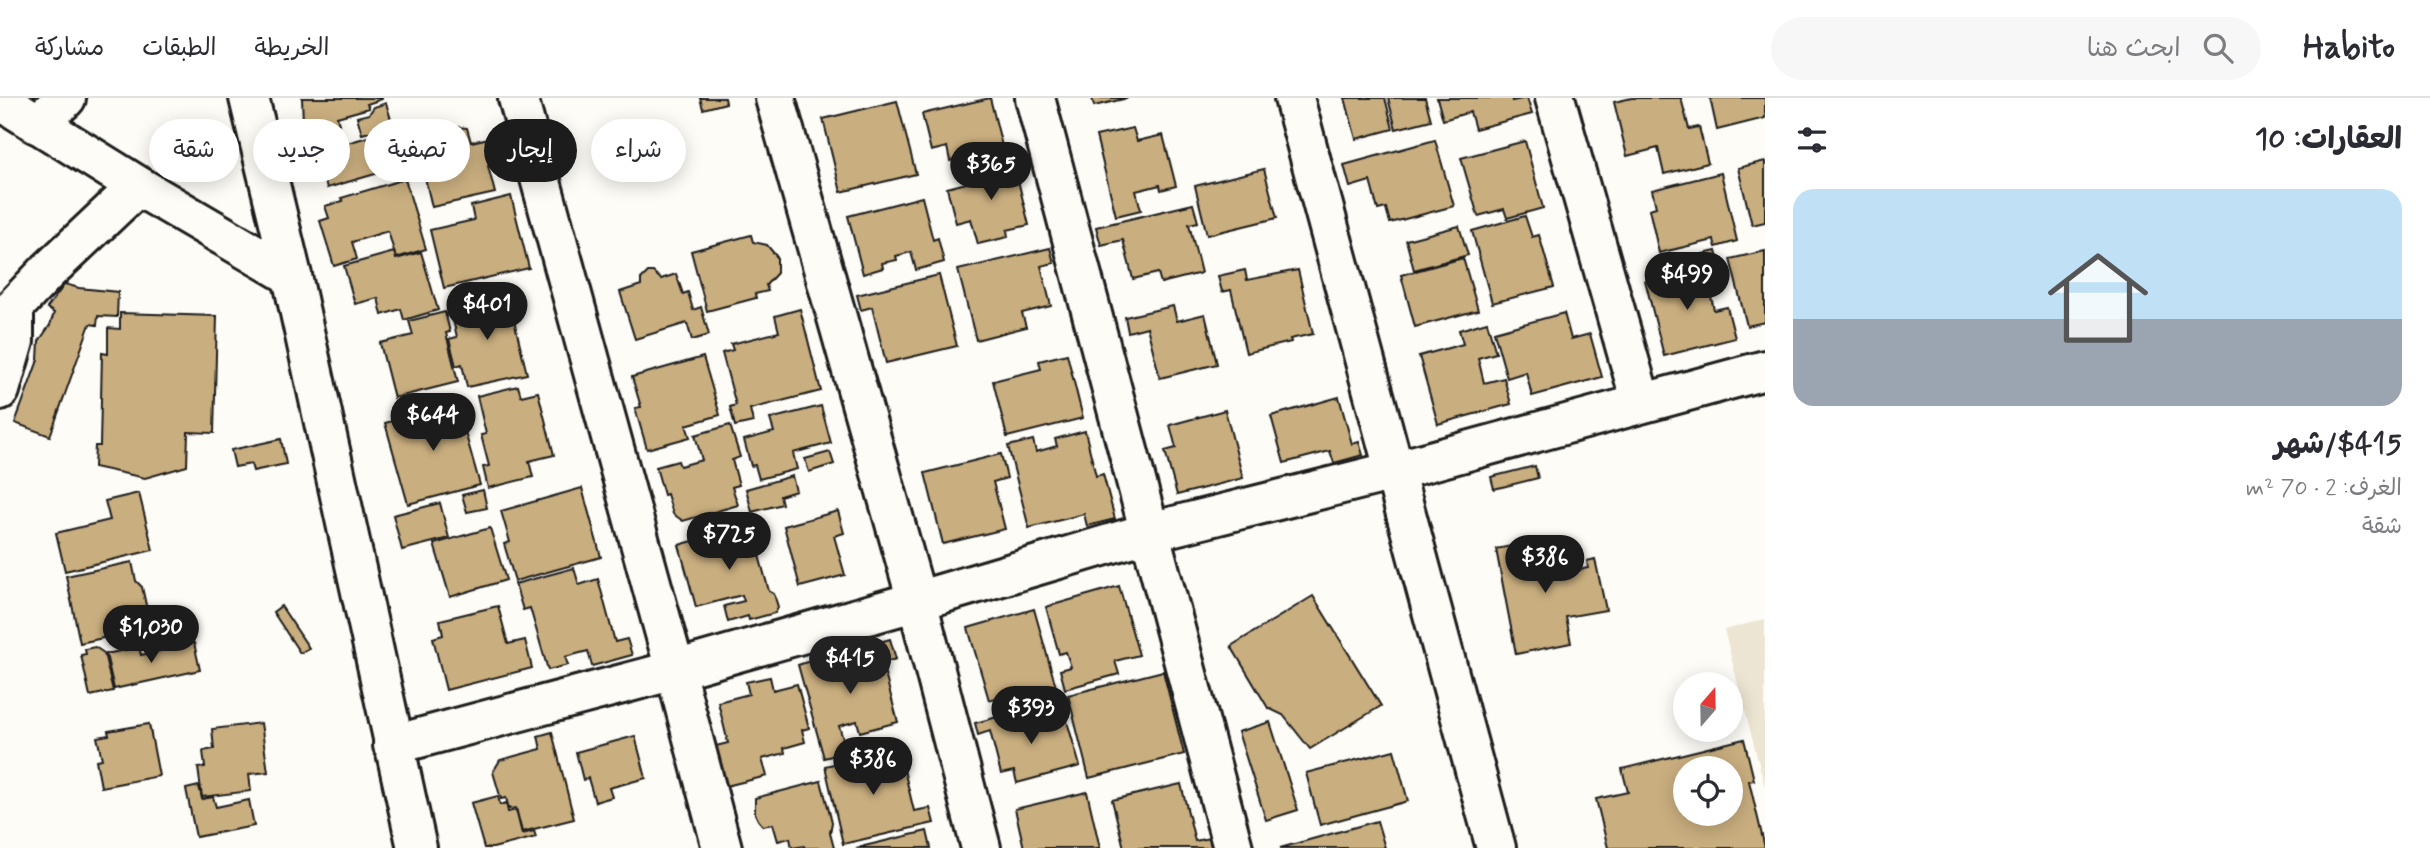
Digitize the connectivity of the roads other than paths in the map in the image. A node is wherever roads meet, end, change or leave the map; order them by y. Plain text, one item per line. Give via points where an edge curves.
1 (66, 98) edge
2 (249, 98) edge
3 (519, 98) edge
4 (775, 98) edge
5 (1035, 98) edge
6 (1293, 98) edge
7 (1555, 98) edge
8 (0, 100) edge
9 (37, 124) junction
10 (138, 186) junction
11 (292, 276) junction
12 (1765, 370) edge
13 (0, 390) edge
14 (1642, 402) junction
15 (1394, 471) junction
16 (1150, 532) junction
17 (917, 601) junction
18 (675, 670) junction
19 (393, 745) junction
20 (416, 848) edge
21 (722, 848) edge
22 (981, 848) edge
23 (1233, 848) edge
24 (1496, 848) edge

1 - 9 street
2 - 11 street
3 - 18 street
4 - 17 street
5 - 16 street
6 - 15 street
7 - 14 street
8 - 9 street
9 - 10 street
10 - 11 street
10 - 13 street via 14,307 14,341
11 - 19 street
12 - 14 street
14 - 15 street
15 - 16 street
15 - 24 street
16 - 17 street
16 - 23 street
17 - 18 street
17 - 22 street
18 - 19 street
18 - 21 street
19 - 20 street

